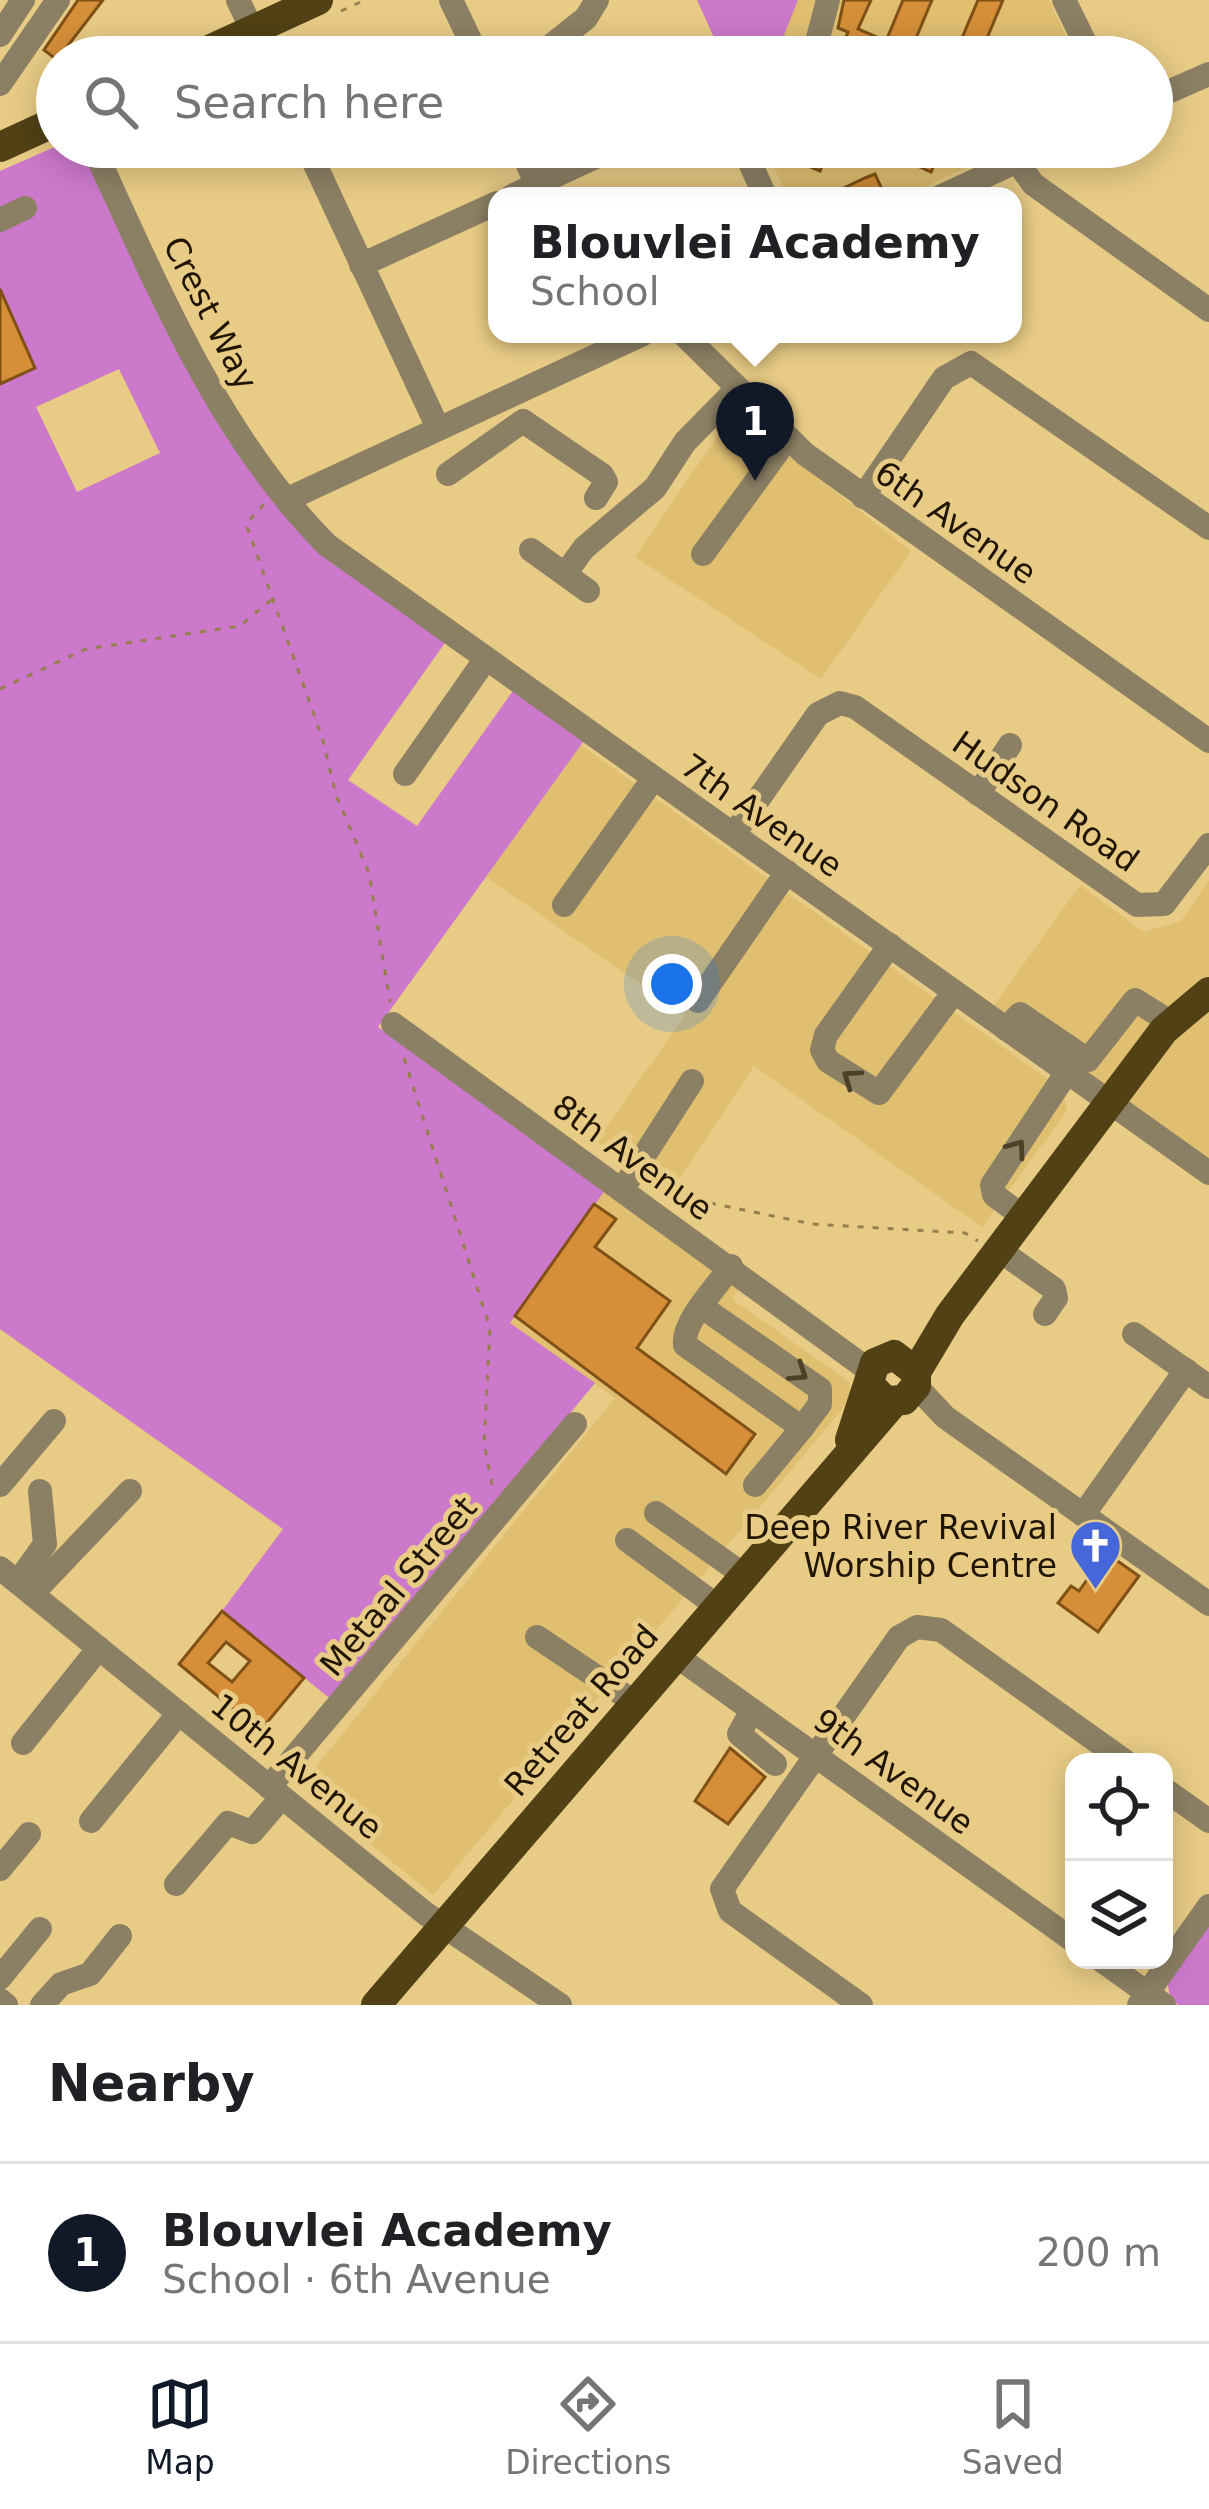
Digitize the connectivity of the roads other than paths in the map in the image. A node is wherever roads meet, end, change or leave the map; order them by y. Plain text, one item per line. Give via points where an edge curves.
1 (23, 0) edge
2 (58, 0) edge
3 (238, 0) edge
4 (318, 0) edge
5 (452, 0) edge
6 (597, 0) edge
7 (828, 0) edge
8 (1064, 0) edge
9 (0, 34) edge
10 (256, 36) edge
11 (271, 36) edge
12 (468, 36) edge
13 (563, 36) edge
14 (819, 36) edge
15 (1082, 36) edge
16 (1209, 74) edge
17 (1, 79) edge
18 (1173, 90) edge
19 (36, 131) edge
20 (0, 147) edge
21 (103, 168) edge
22 (317, 168) edge
23 (530, 168) edge
24 (572, 168) edge
25 (1002, 168) edge
26 (1022, 168) edge
27 (537, 184) junction
28 (531, 187) edge
29 (961, 187) edge
30 (488, 207) edge
31 (26, 208) dead end
32 (0, 220) edge
33 (361, 265) junction
34 (1209, 310) edge
35 (624, 343) edge
36 (692, 343) edge
37 (736, 390) junction
38 (511, 395) junction
39 (523, 422) junction
40 (438, 428) junction
41 (787, 439) junction
42 (448, 474) dead end
43 (863, 497) junction
44 (596, 498) dead end
45 (288, 499) junction
46 (1209, 528) edge
47 (531, 550) dead end
48 (703, 554) dead end
49 (565, 574) junction
50 (588, 591) dead end
51 (484, 661) junction
52 (1209, 741) edge
53 (1010, 745) dead end
54 (405, 774) dead end
55 (653, 778) junction
56 (978, 794) junction
57 (734, 834) junction
58 (1209, 845) edge
59 (787, 872) junction
60 (564, 905) dead end
61 (890, 946) junction
62 (954, 992) junction
63 (1209, 992) edge
64 (698, 1001) dead end
65 (1170, 1022) junction
66 (392, 1024) road end
67 (1006, 1029) junction
68 (1067, 1072) junction
69 (692, 1081) dead end
70 (1109, 1102) junction
71 (1209, 1173) edge
72 (622, 1190) junction
73 (1024, 1217) junction
74 (991, 1247) junction
75 (731, 1267) junction
76 (702, 1307) junction
77 (1045, 1314) dead end
78 (1134, 1334) dead end
79 (1186, 1370) junction
80 (894, 1379) junction
81 (1209, 1387) edge
82 (54, 1421) dead end
83 (575, 1424) dead end
84 (802, 1428) junction
85 (754, 1485) dead end
86 (0, 1486) edge
87 (40, 1491) dead end
88 (130, 1491) dead end
89 (656, 1513) dead end
90 (1084, 1515) junction
91 (627, 1540) dead end
92 (744, 1575) junction
93 (16, 1581) edge
94 (1209, 1604) edge
95 (717, 1606) junction
96 (537, 1636) dead end
97 (99, 1648) junction
98 (675, 1655) junction
99 (634, 1702) junction
100 (752, 1710) junction
101 (179, 1713) junction
102 (23, 1742) dead end
103 (1114, 1753) edge
104 (813, 1755) junction
105 (775, 1764) dead end
106 (276, 1792) junction
107 (1173, 1795) edge
108 (91, 1821) dead end
109 (1209, 1821) edge
110 (28, 1834) dead end
111 (0, 1869) edge
112 (176, 1884) dead end
113 (1209, 1906) edge
114 (445, 1925) junction
115 (40, 1929) dead end
116 (1065, 1935) edge
117 (120, 1936) dead end
118 (1112, 1969) edge
119 (0, 1978) edge
120 (1150, 2001) edge
121 (42, 2005) edge
122 (376, 2005) edge
123 (560, 2005) edge
124 (861, 2005) edge

1 - 9 street
2 - 17 street
3 - 10 street
4 - 11 main road
5 - 12 street
6 - 13 street
7 - 14 street
8 - 15 street
16 - 18 street
19 - 20 main road
21 - 45 street, Crest Way via 190,355
22 - 33 street
23 - 27 street
24 - 27 street
25 - 29 street
26 - 34 street via 1033,184
27 - 28 street
30 - 33 street
31 - 32 street
33 - 40 street
35 - 38 street
36 - 37 street, 6th Avenue
37 - 41 street, 6th Avenue
37 - 49 street via 685,442 655,488
38 - 39 street
38 - 40 street
39 - 42 street
39 - 44 street via 602,476
40 - 45 street
41 - 43 street, 6th Avenue
41 - 48 street
43 - 46 street via 944,378 970,363
43 - 52 street, 6th Avenue
45 - 51 street, 7th Avenue via 352,568
47 - 49 street
49 - 50 street
51 - 54 street
51 - 55 street, 7th Avenue
53 - 56 street
55 - 57 street, 7th Avenue
55 - 60 street
56 - 57 street, Hudson Road via 855,707 830,706
56 - 58 street, Hudson Road via 1142,907 1164,904
57 - 59 street, 7th Avenue
59 - 61 street, 7th Avenue
59 - 64 street
61 - 62 street, 7th Avenue
62 -> 61 street via 881,1091 843,1072 824,1057 822,1044
62 - 67 street, 7th Avenue
63 - 65 main road, Retreat Road
65 - 67 street via 1135,1000 1088,1060 1020,1013
65 - 70 main road, Retreat Road
66 - 72 street, 8th Avenue
67 - 68 street, 7th Avenue
68 - 70 street, 7th Avenue
73 -> 68 street via 992,1185
69 - 72 street
70 - 71 street, 7th Avenue
70 - 73 main road, Retreat Road
72 - 75 street, 8th Avenue
73 - 74 main road, Retreat Road
74 - 77 street via 1054,1289
74 - 80 main road, Retreat Road via 950,1315
75 - 76 street
75 - 80 street, 8th Avenue
76 - 84 street via 685,1345
76 -> 84 street via 820,1390
78 - 79 street
79 - 81 street
79 - 90 street
80 - 90 street, 8th Avenue
80 - 92 main road, Retreat Road via 840,1462
82 - 86 street
83 - 106 street, Metaal Street
84 - 85 street
87 - 93 street via 45,1544
88 - 93 street
89 - 92 street
90 - 94 street, 8th Avenue
91 - 95 street
92 - 95 main road, Retreat Road
93 - 97 street, 10th Avenue
95 - 98 main road, Retreat Road
96 - 99 street
97 - 101 street, 10th Avenue
97 - 102 street
98 - 99 main road, Retreat Road
98 - 100 street, 9th Avenue
99 - 114 main road, Retreat Road
100 - 104 street, 9th Avenue
100 - 105 street via 739,1734
101 - 106 street, 10th Avenue
101 - 108 street
103 - 104 street via 949,1634 925,1626 898,1636
104 - 116 street, 9th Avenue
104 - 124 street via 728,1875 723,1896 730,1911
106 - 112 street, Metaal Street via 252,1832 225,1825
106 - 114 street, 10th Avenue
107 - 109 street
110 - 111 street
113 - 120 street
114 - 122 main road, Retreat Road
114 - 123 street, 10th Avenue
115 - 119 street
117 - 121 street via 90,1974 59,1985
118 - 120 street

